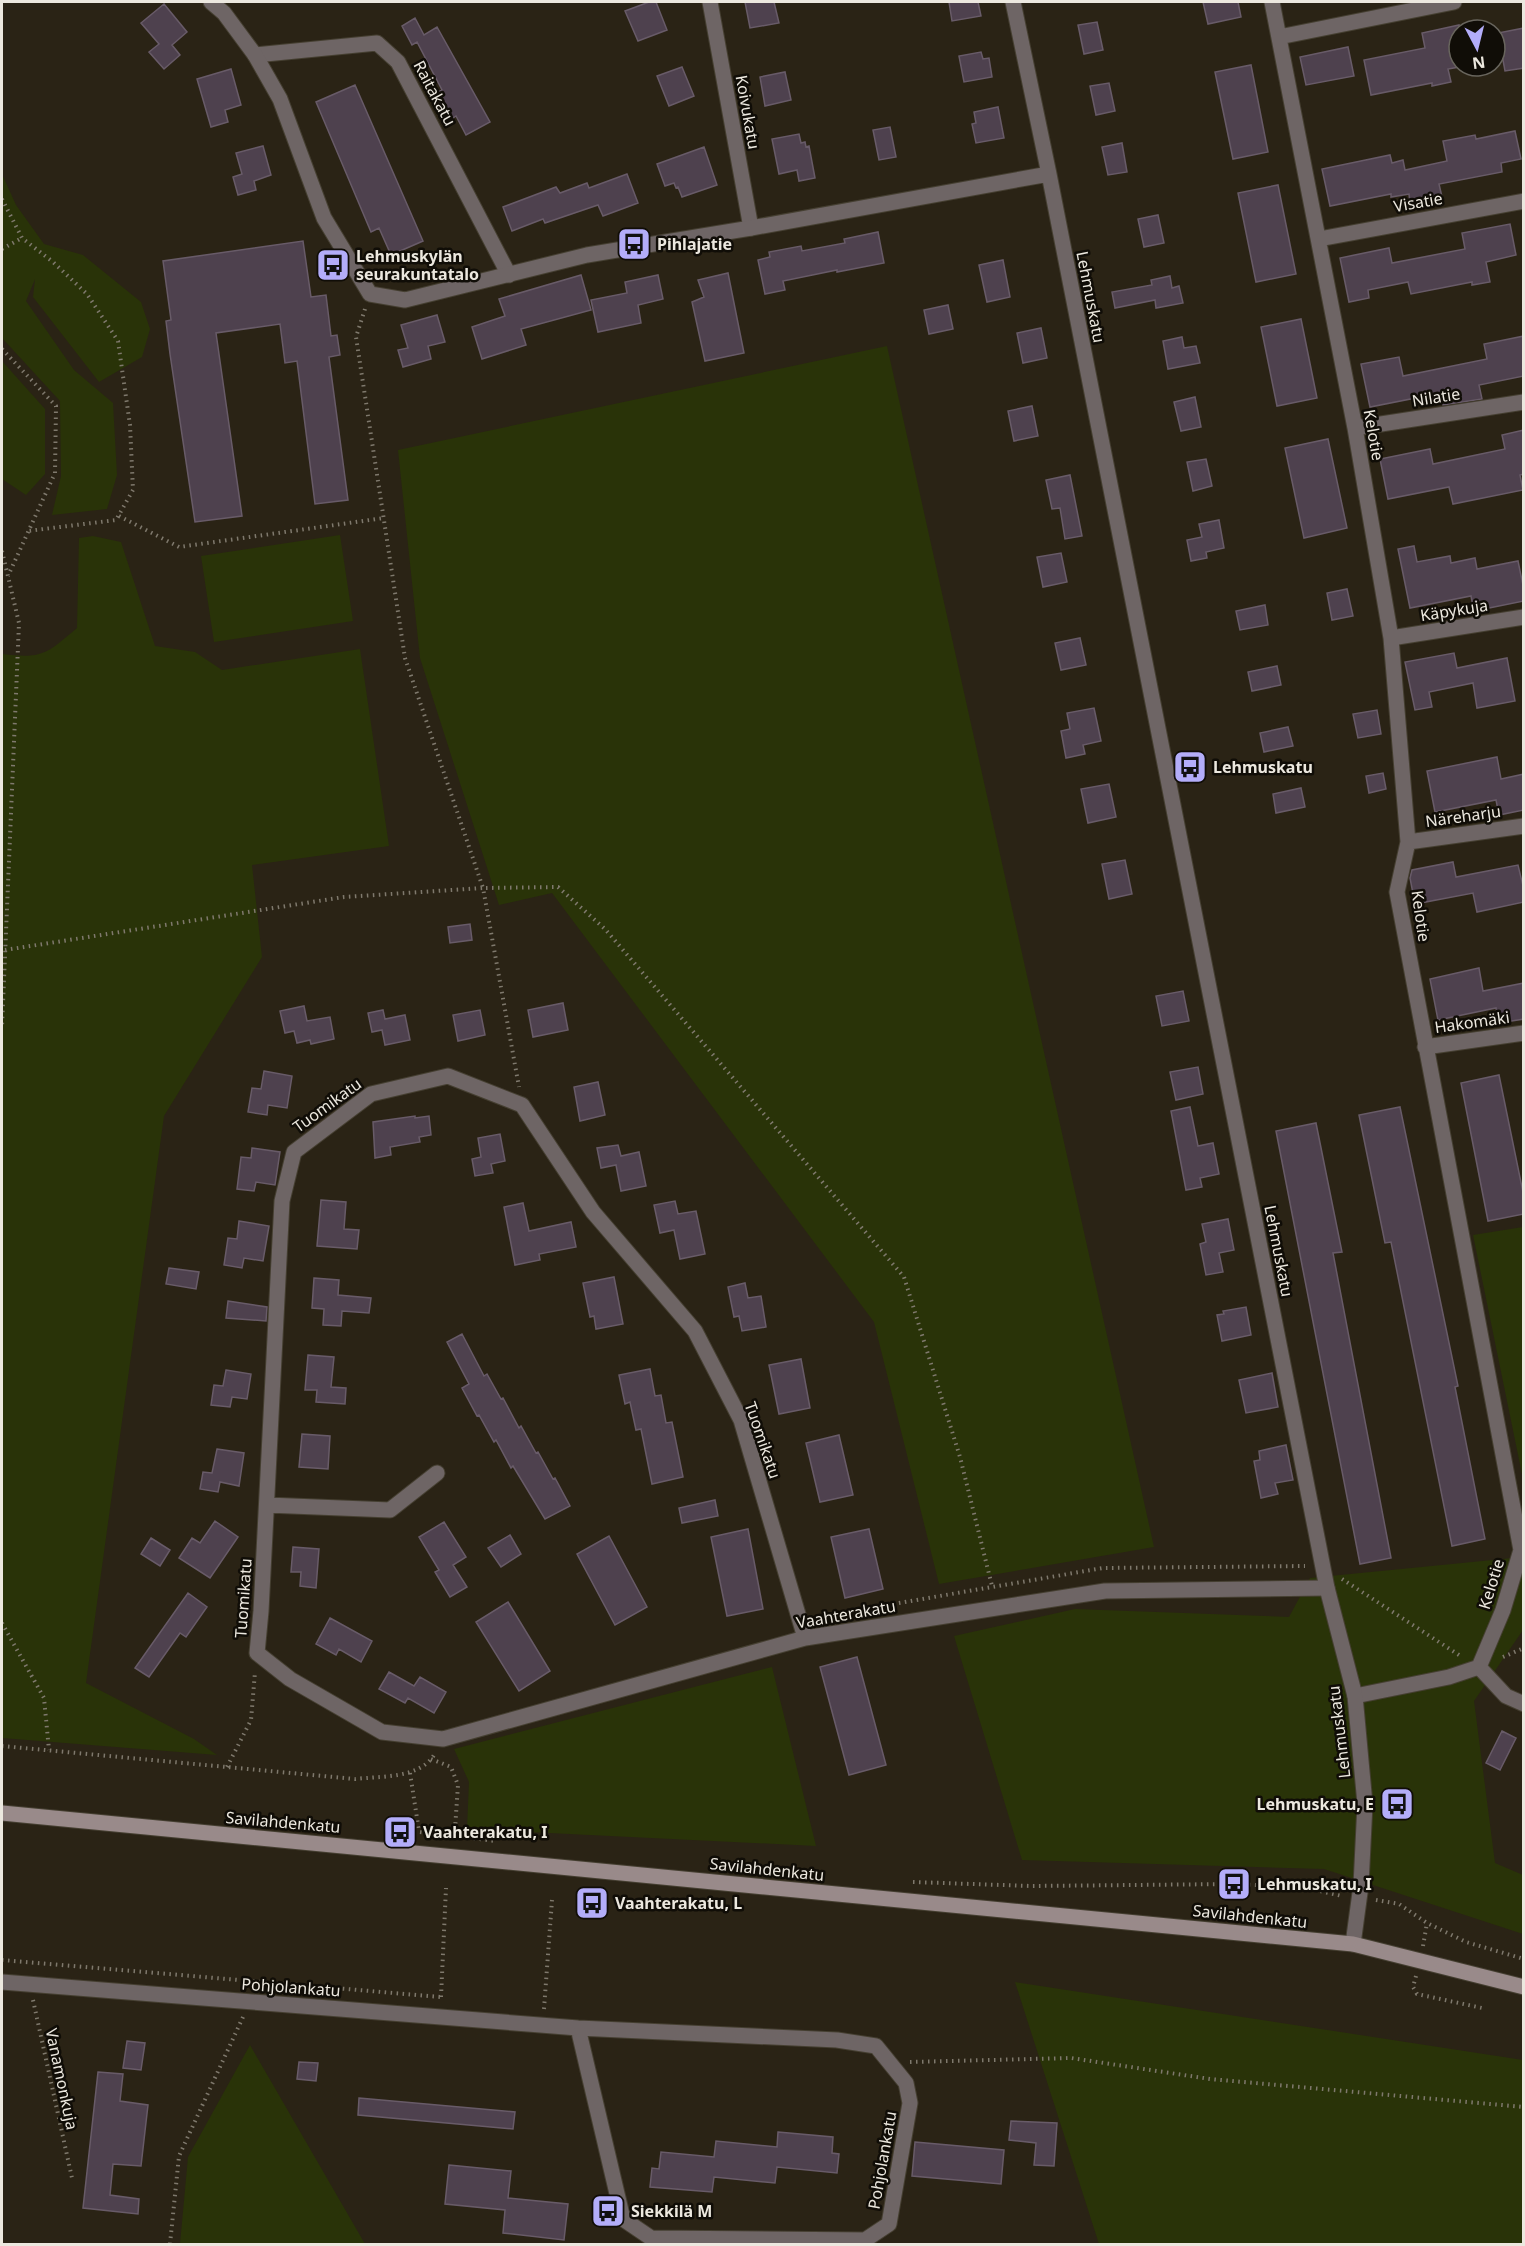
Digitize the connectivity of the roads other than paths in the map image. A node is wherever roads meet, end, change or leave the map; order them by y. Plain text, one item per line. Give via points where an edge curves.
1 (210, 2) edge
2 (710, 2) edge
3 (1013, 2) edge
4 (1272, 2) edge
5 (1454, 2) edge
6 (1279, 37) junction
7 (255, 55) junction
8 (1048, 174) junction
9 (1524, 201) edge
10 (751, 228) junction
11 (1319, 239) junction
12 (509, 275) junction
13 (1524, 402) edge
14 (1355, 428) junction
15 (1524, 616) edge
16 (1391, 638) junction
17 (1524, 825) edge
18 (1408, 842) junction
19 (1524, 1033) edge
20 (1425, 1047) junction
21 (438, 1473) dead end
22 (267, 1505) junction
23 (1327, 1588) junction
24 (806, 1638) junction
25 (1479, 1667) junction
26 (1355, 1696) junction
27 (1524, 1704) edge
28 (382, 1732) joint
29 (2, 1813) edge
30 (1353, 1944) junction
31 (2, 1982) edge
32 (1524, 1987) edge
33 (578, 2028) junction

1 - 7 street via 224,13
2 - 10 street, Koivukatu
3 - 8 street, Lehmuskatu
4 - 6 street, Kelotie
5 - 6 street
6 - 11 street, Kelotie
7 - 12 street, Raitakatu via 377,43 398,62
7 - 12 street via 280,99 324,218 370,294 405,300
8 - 10 street
8 - 23 street, Lehmuskatu
9 - 11 street, Visatie
10 - 12 street via 587,255
11 - 14 street, Kelotie
13 - 14 street, Nilatie
14 - 16 street, Kelotie
15 - 16 street, Käpykuja
16 - 18 street, Kelotie
17 - 18 street, Näreharju
18 - 20 street, Kelotie via 1397,892
19 - 20 street, Hakomäki
20 - 25 street, Kelotie via 1521,1550 1503,1610
21 - 22 street via 390,1510
22 - 24 street, Tuomikatu via 282,1201 294,1152 371,1094 448,1076 522,1106 593,1212 695,1331 741,1420
22 - 28 street, Tuomikatu via 257,1653 290,1679
23 - 24 street, Vaahterakatu via 1105,1591
23 - 26 street, Lehmuskatu
24 - 28 street, Vaahterakatu via 443,1739
25 - 26 street
25 - 27 street via 1506,1696
26 - 30 street, Lehmuskatu via 1365,1804
29 - 30 main road, Savilahdenkatu
30 - 32 main road, Savilahdenkatu
31 - 33 street, Pohjolankatu
33 - 33 street, Pohjolankatu via 623,2219 651,2238 865,2240 889,2224 910,2103 906,2083 876,2046 837,2040

